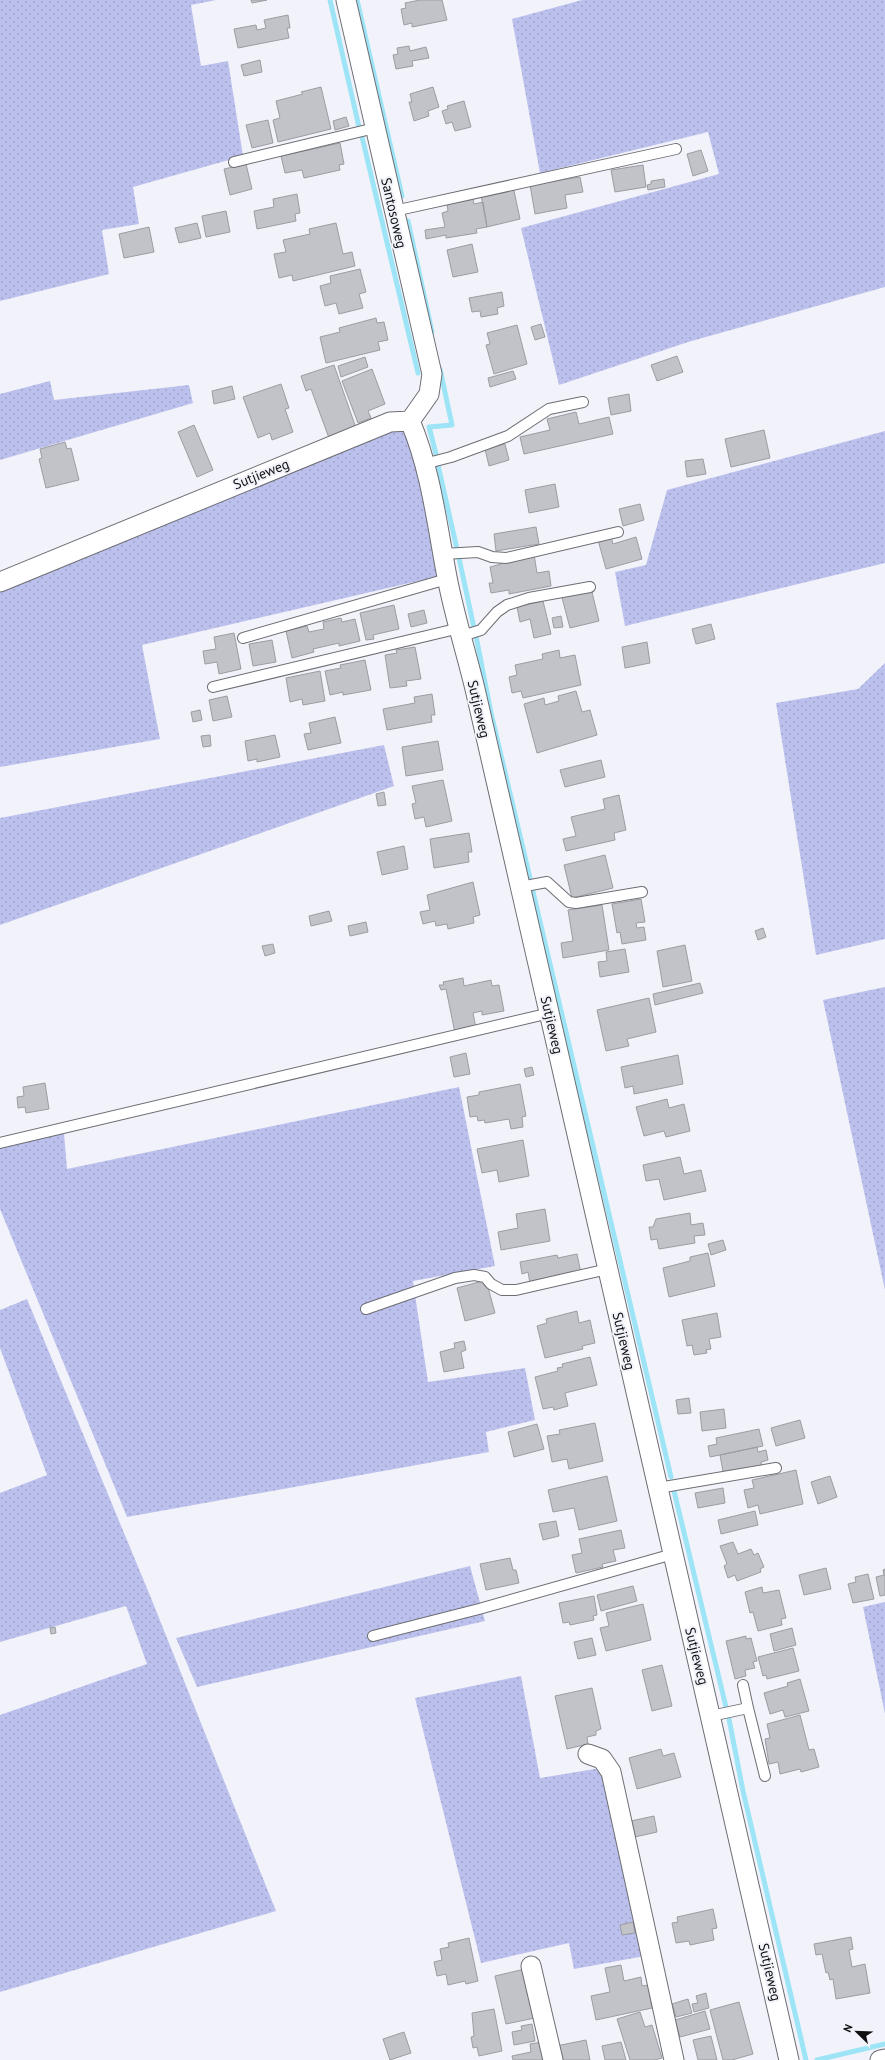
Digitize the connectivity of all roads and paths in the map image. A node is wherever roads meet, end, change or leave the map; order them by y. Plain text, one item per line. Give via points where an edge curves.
1 (346, 0) edge
2 (375, 128) junction
3 (676, 149) dead end
4 (234, 162) dead end
5 (394, 211) junction
6 (583, 402) dead end
7 (410, 421) junction
8 (424, 464) junction
9 (618, 532) dead end
10 (443, 554) junction
11 (447, 579) junction
12 (0, 582) edge
13 (590, 587) dead end
14 (461, 632) junction
15 (243, 638) dead end
16 (213, 687) dead end
17 (520, 888) junction
18 (642, 892) dead end
19 (550, 1014) junction
20 (0, 1143) edge
21 (608, 1269) junction
22 (366, 1309) dead end
23 (776, 1468) dead end
24 (658, 1488) junction
25 (673, 1554) junction
26 (373, 1636) dead end
27 (743, 1686) dead end
28 (748, 1708) junction
29 (711, 1716) junction
30 (588, 1754) dead end
31 (765, 1776) dead end
32 (531, 1966) dead end
33 (885, 2059) edge
34 (553, 2060) edge
35 (674, 2060) edge
36 (789, 2060) edge
37 (880, 2060) edge

1 - 2 street, Santosoweg
2 - 4 lane
2 - 5 street, Santosoweg
3 - 5 lane
5 - 7 street, Santosoweg via 432,374 429,394
6 - 8 lane via 549,409 508,436
7 - 8 street, Sutjieweg
7 - 12 street, Sutjieweg via 390,422
8 - 10 street, Sutjieweg
9 - 10 lane via 506,558 478,552
10 - 11 street, Sutjieweg
11 - 14 street, Sutjieweg
11 - 15 lane
13 - 14 lane via 529,598 507,605 481,630
14 - 16 lane
14 - 17 street, Sutjieweg
17 - 18 lane via 547,882 570,902
17 - 19 street, Sutjieweg
19 - 20 lane
19 - 21 street, Sutjieweg
21 - 22 lane via 516,1290 502,1290 485,1277 474,1275 455,1278
21 - 24 street, Sutjieweg
23 - 24 lane
24 - 25 street, Sutjieweg
25 - 26 lane
25 - 29 street, Sutjieweg
27 - 28 lane
28 - 29 lane
28 - 31 lane
29 - 36 street, Sutjieweg
30 - 35 street via 602,1759 611,1772
32 - 34 street
33 - 37 street

